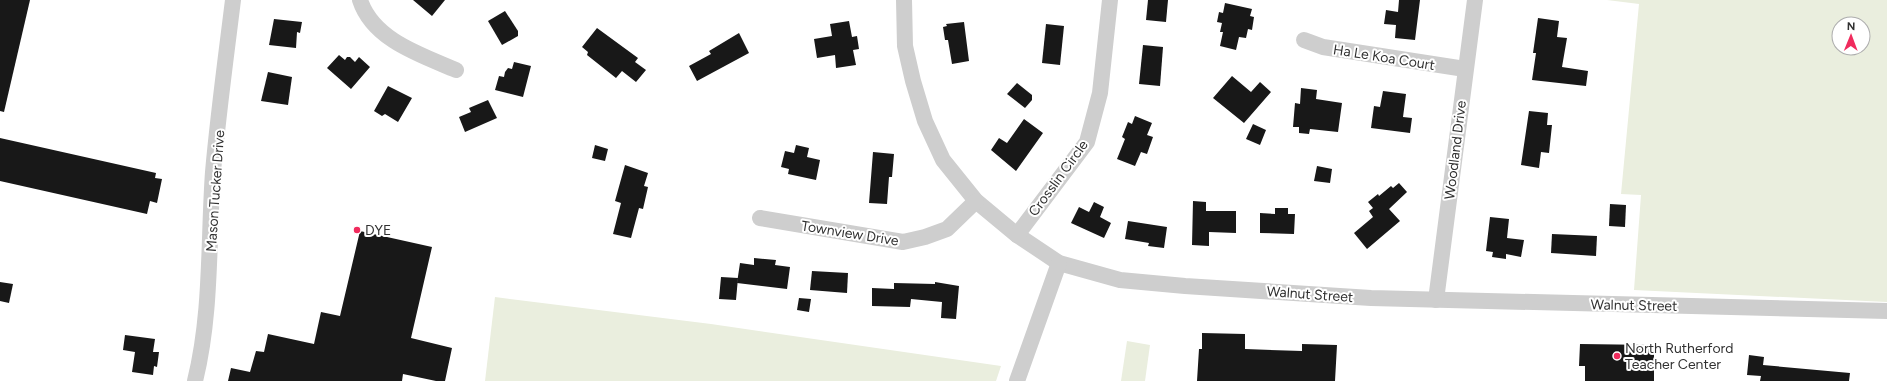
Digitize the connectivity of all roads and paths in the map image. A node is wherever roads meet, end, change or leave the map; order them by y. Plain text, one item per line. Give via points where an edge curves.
1 (233, 0) edge
2 (360, 0) edge
3 (904, 0) edge
4 (1110, 0) edge
5 (1475, 0) edge
6 (1304, 40) dead end
7 (1465, 69) junction
8 (456, 70) dead end
9 (976, 201) junction
10 (760, 218) dead end
11 (1017, 235) junction
12 (1059, 263) junction
13 (1436, 300) junction
14 (1887, 311) edge
15 (195, 381) edge
16 (1017, 381) edge

1 - 15 street, Mason Tucker Drive via 213,173 209,287 201,357
2 - 8 street via 362,8 381,32 422,56
3 - 9 street, Walnut Street via 905,46 925,121 944,160
4 - 11 street, Crosslin Circle via 1100,93 1087,142
5 - 7 street, Woodland Drive
6 - 7 street, Ha Le Koa Court via 1323,48
7 - 13 street, Woodland Drive
9 - 10 street, Townview Drive via 947,229 903,242
9 - 11 street, Walnut Street
11 - 12 street, Walnut Street
12 - 13 street, Walnut Street via 1120,280
12 - 16 street
13 - 14 street, Walnut Street

